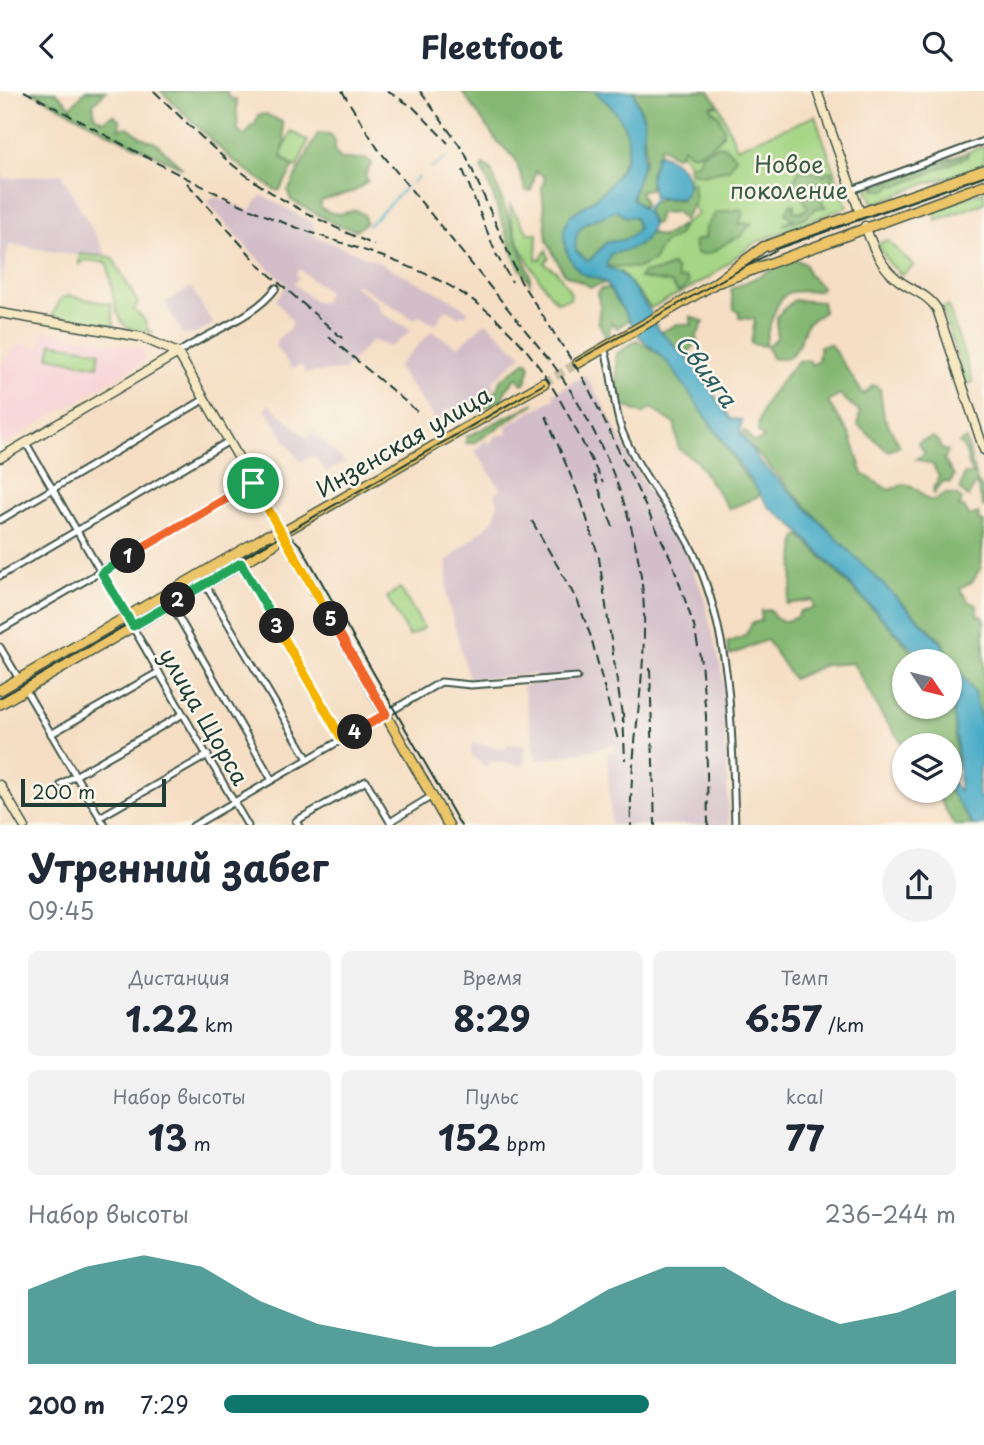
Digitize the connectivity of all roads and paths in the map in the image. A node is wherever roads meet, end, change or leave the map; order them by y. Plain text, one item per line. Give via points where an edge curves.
1 (817, 91) edge
2 (984, 141) edge
3 (984, 170) edge
4 (984, 185) edge
5 (852, 190) junction
6 (860, 213) junction
7 (865, 226) junction
8 (715, 284) junction
9 (276, 288) dead end
10 (0, 313) edge
11 (604, 348) junction
12 (178, 353) junction
13 (578, 363) tunnel mouth
14 (544, 383) tunnel mouth
15 (205, 399) junction
16 (229, 441) junction
17 (26, 443) junction
18 (984, 450) edge
19 (0, 458) edge
20 (253, 483) junction
21 (54, 489) junction
22 (0, 520) edge
23 (76, 532) junction
24 (282, 533) junction
25 (241, 563) junction
26 (102, 573) junction
27 (0, 576) edge
28 (205, 584) junction
29 (171, 604) junction
30 (127, 616) junction
31 (133, 626) junction
32 (0, 630) edge
33 (0, 647) edge
34 (159, 672) junction
35 (577, 677) dead end
36 (19, 679) junction
37 (25, 689) junction
38 (0, 690) edge
39 (0, 704) edge
40 (183, 714) junction
41 (386, 714) junction
42 (51, 734) junction
43 (342, 739) junction
44 (208, 755) junction
45 (308, 759) junction
46 (75, 776) junction
47 (272, 780) junction
48 (61, 784) dead end
49 (0, 785) edge
50 (433, 796) junction
51 (235, 802) junction
52 (100, 817) junction
53 (391, 824) edge
54 (24, 825) edge
55 (105, 825) edge
56 (193, 825) edge
57 (248, 825) edge
58 (299, 825) edge
59 (449, 825) edge
60 (735, 825) edge

1 - 5 street
2 - 5 street
3 - 6 main road
4 - 7 main road
5 - 6 street
6 - 7 main road
6 - 8 main road via 763,247
7 - 8 main road
7 - 18 street via 884,266 937,309
8 - 11 main road
9 - 12 street via 266,299
10 - 12 street via 141,337
11 - 13 main road
11 - 60 street via 616,413 627,442 694,555 712,608 726,664
12 - 15 street
12 - 17 street
14 - 24 main road, Инзенская улица
15 - 16 street
15 - 21 street
16 - 20 street
16 - 23 street
17 - 19 street
17 - 21 street, улица Щорса
20 - 24 street
20 - 26 street
21 - 22 street
21 - 23 street, улица Щорса
23 - 26 street, улица Щорса
23 - 27 street
24 - 25 main road, Инзенская улица via 273,545
24 - 30 main road, Инзенская улица via 268,535
24 - 41 main road
25 - 28 main road, Инзенская улица
25 - 43 street
26 - 30 street, улица Щорса
26 - 32 street
28 - 29 main road, Инзенская улица
28 - 45 street
29 - 31 main road, Инзенская улица
29 - 47 street
30 - 31 street, улица Щорса
30 - 36 main road, Инзенская улица
31 - 34 street, улица Щорса
31 - 37 main road, Инзенская улица
33 - 36 street
34 - 40 street, улица Щорса
34 - 42 street
35 - 41 street via 519,683 441,682
36 - 38 main road, Инзенская улица
37 - 39 main road, Инзенская улица
37 - 42 street
40 - 44 street, улица Щорса
40 - 46 street
41 - 43 street
41 - 50 main road
42 - 46 street
43 - 45 street
44 - 51 street, улица Щорса
44 - 52 street
45 - 47 street
46 - 48 street
46 - 52 street
47 - 51 street
49 - 54 street
50 - 53 street
50 - 59 main road
51 - 56 street
51 - 57 street, улица Щорса
52 - 55 street
53 - 58 street via 366,781 296,821

